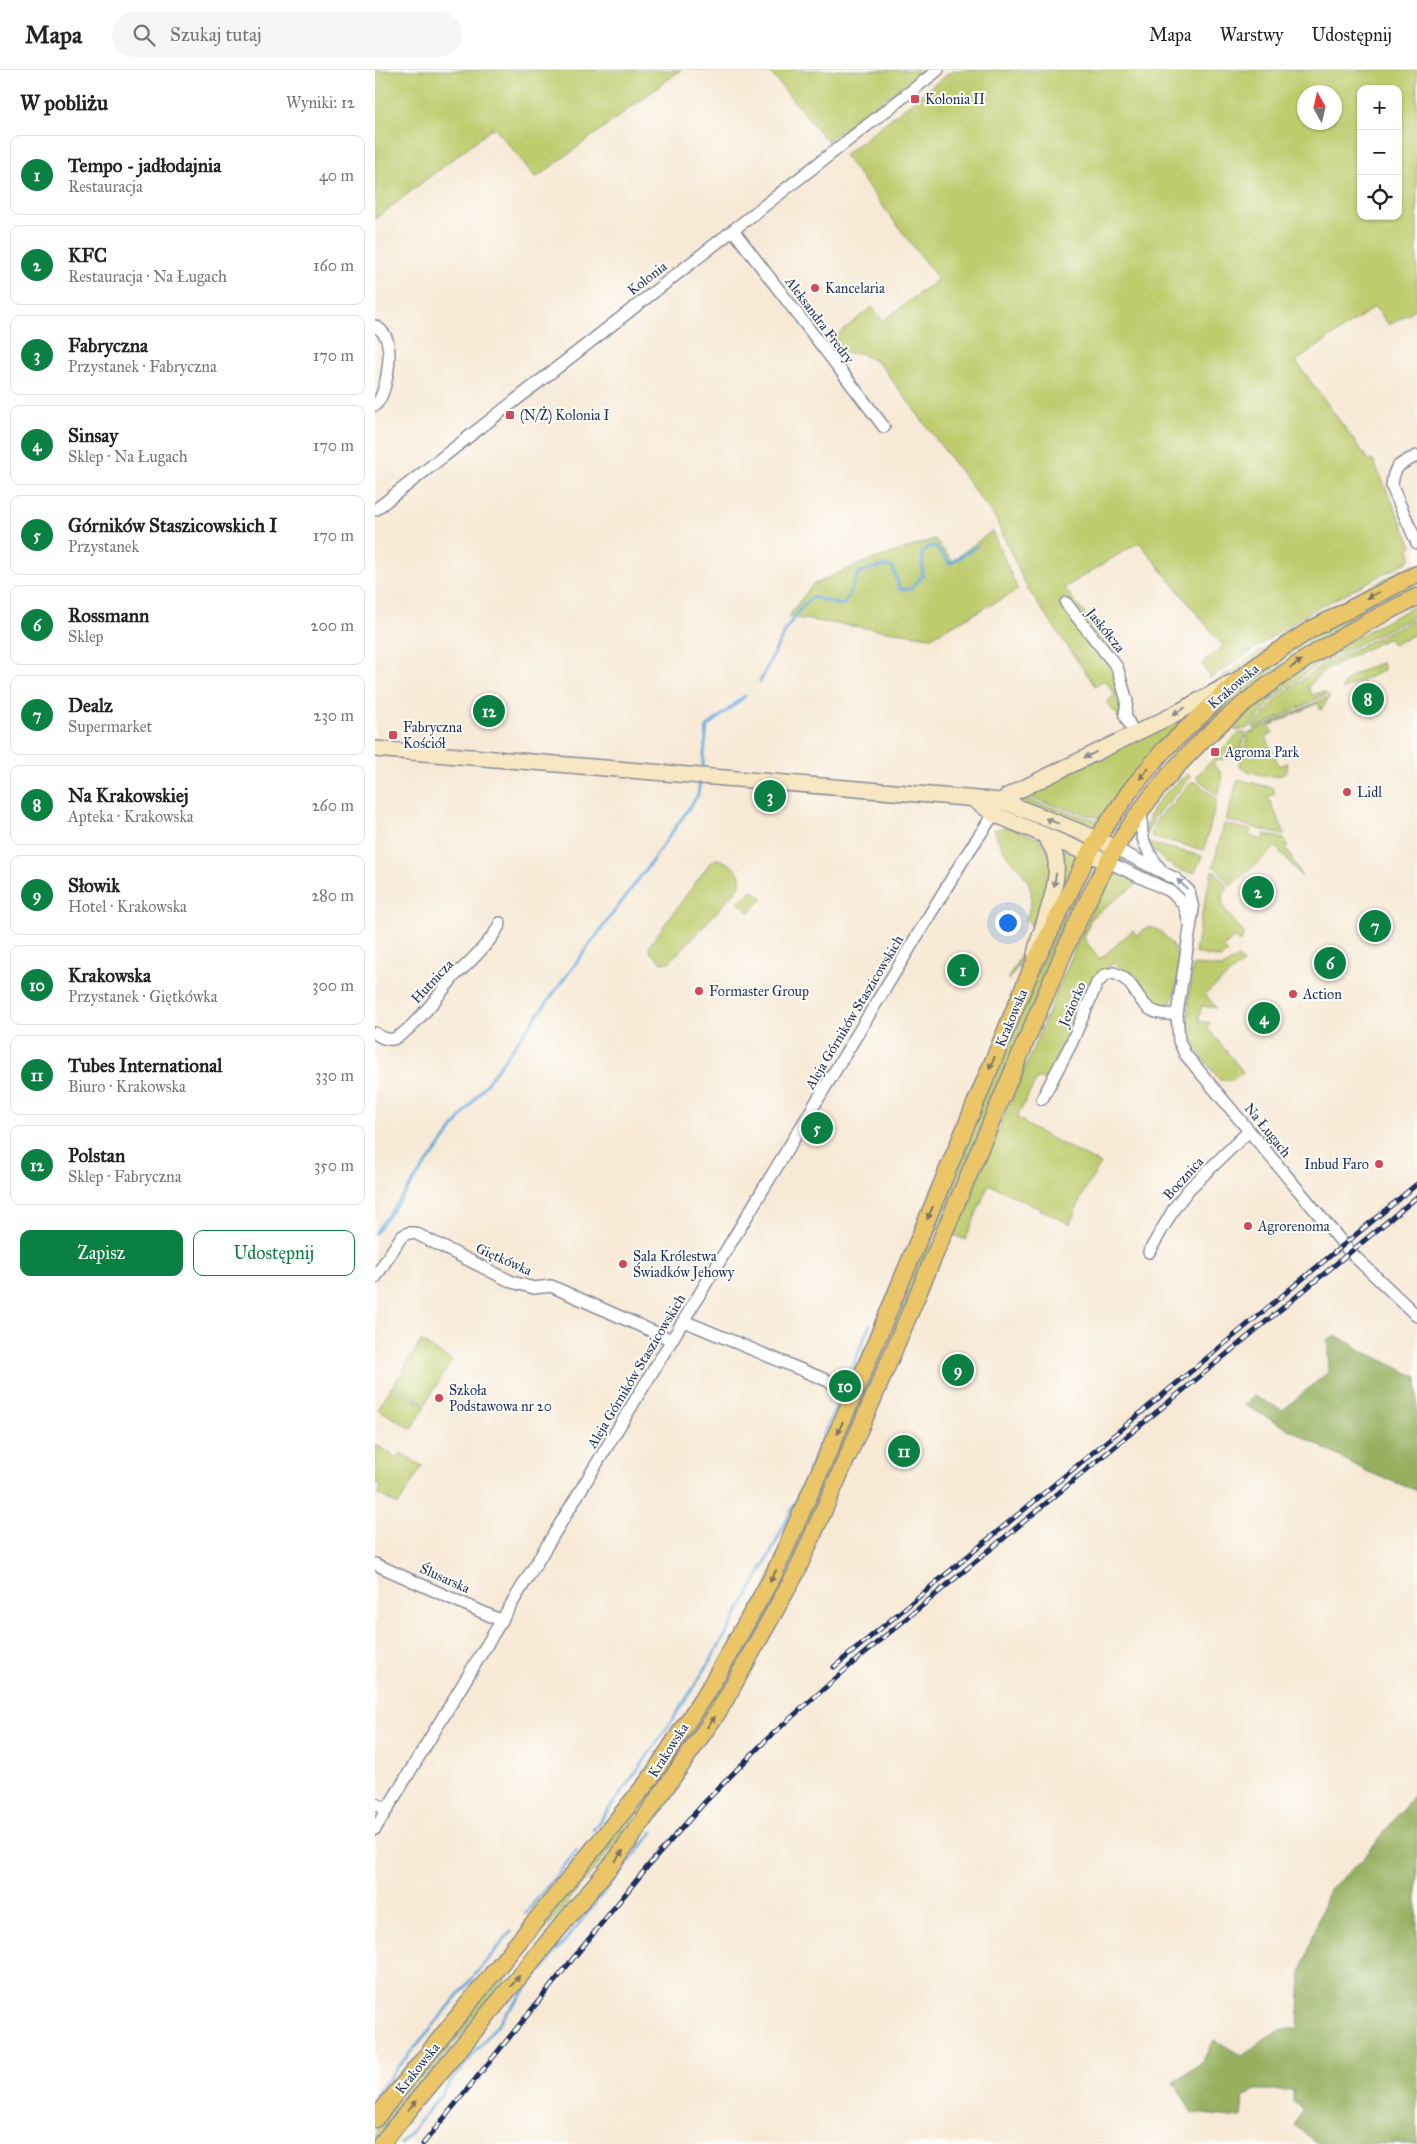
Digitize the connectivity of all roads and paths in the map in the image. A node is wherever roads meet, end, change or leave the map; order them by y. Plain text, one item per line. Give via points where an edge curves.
1 (938, 70) edge
2 (733, 230) junction
3 (375, 326) edge
4 (375, 405) edge
5 (884, 427) dead end
6 (1417, 456) edge
7 (375, 510) edge
8 (1417, 543) edge
9 (1417, 574) edge
10 (1417, 597) edge
11 (1066, 603) dead end
12 (1238, 680) junction
13 (1134, 734) junction
14 (375, 750) edge
15 (998, 807) junction
16 (1142, 810) junction
17 (1044, 835) junction
18 (1093, 846) junction
19 (1112, 855) junction
20 (1162, 872) junction
21 (500, 923) dead end
22 (1189, 929) junction
23 (1031, 970) junction
24 (1177, 1014) junction
25 (375, 1033) edge
26 (1042, 1099) dead end
27 (1249, 1131) junction
28 (1149, 1252) dead end
29 (375, 1278) edge
30 (1417, 1316) edge
31 (684, 1321) junction
32 (672, 1340) junction
33 (838, 1385) dead end
34 (375, 1564) edge
35 (502, 1621) junction
36 (375, 1804) edge
37 (387, 1809) junction
38 (375, 1830) edge
39 (375, 2119) edge
40 (381, 2144) edge

1 - 2 street, Kolonia
2 - 5 street, Aleksandra Fredry
2 - 7 street, Kolonia
3 - 4 street via 383,331 389,345 386,387
6 - 8 street via 1399,464 1392,478 1392,487
9 -> 12 main road, Krakowska via 1310,630
16 -> 10 main road, Krakowska via 1197,746 1257,692 1347,632
11 - 13 street, Jaskółcza via 1117,667 1127,701 1125,715
12 -> 13 main road
12 -> 18 main road, Krakowska via 1164,750 1123,800
13 -> 15 main road via 1007,796
14 - 15 main road via 973,799
15 - 17 main road
18 -> 15 main road
15 - 31 street, Aleja Górników Staszicowskich
16 - 19 main road, Krakowska
16 - 20 street, Na Ługach via 1143,840
17 - 18 main road
17 -> 23 main road via 1055,853 1057,873
18 - 19 main road
18 - 23 main road, Krakowska
19 - 20 street, Na Ługach
19 - 22 street, Na Ługach via 1178,896 1187,915
40 -> 19 main road, Krakowska via 617,1858 720,1709 795,1575 1066,947
22 -> 20 street, Na Ługach via 1193,910 1189,891
21 - 25 street, Hutnicza via 497,931 405,1032 394,1039
22 - 24 street, Na Ługach
23 -> 39 main road, Krakowska via 814,1488 774,1574 650,1779
24 - 26 street, Jeziorko via 1166,1015 1149,1010 1123,978 1114,973 1105,975 1097,983 1071,1044
24 - 27 street, Na Ługach via 1179,1041 1185,1054
27 - 28 street, Bocznica via 1189,1189
27 - 30 street, Na Ługach via 1350,1252
29 - 32 street, Giętkówka via 397,1242 408,1233 421,1236 512,1282 534,1288 551,1286
31 - 32 street, Aleja Górników Staszicowskich
31 - 33 street
32 - 35 street, Aleja Górników Staszicowskich
34 - 35 street, Ślusarska
35 - 37 street, Aleja Górników Staszicowskich
36 - 37 street
37 - 38 street, Aleja Górników Staszicowskich

